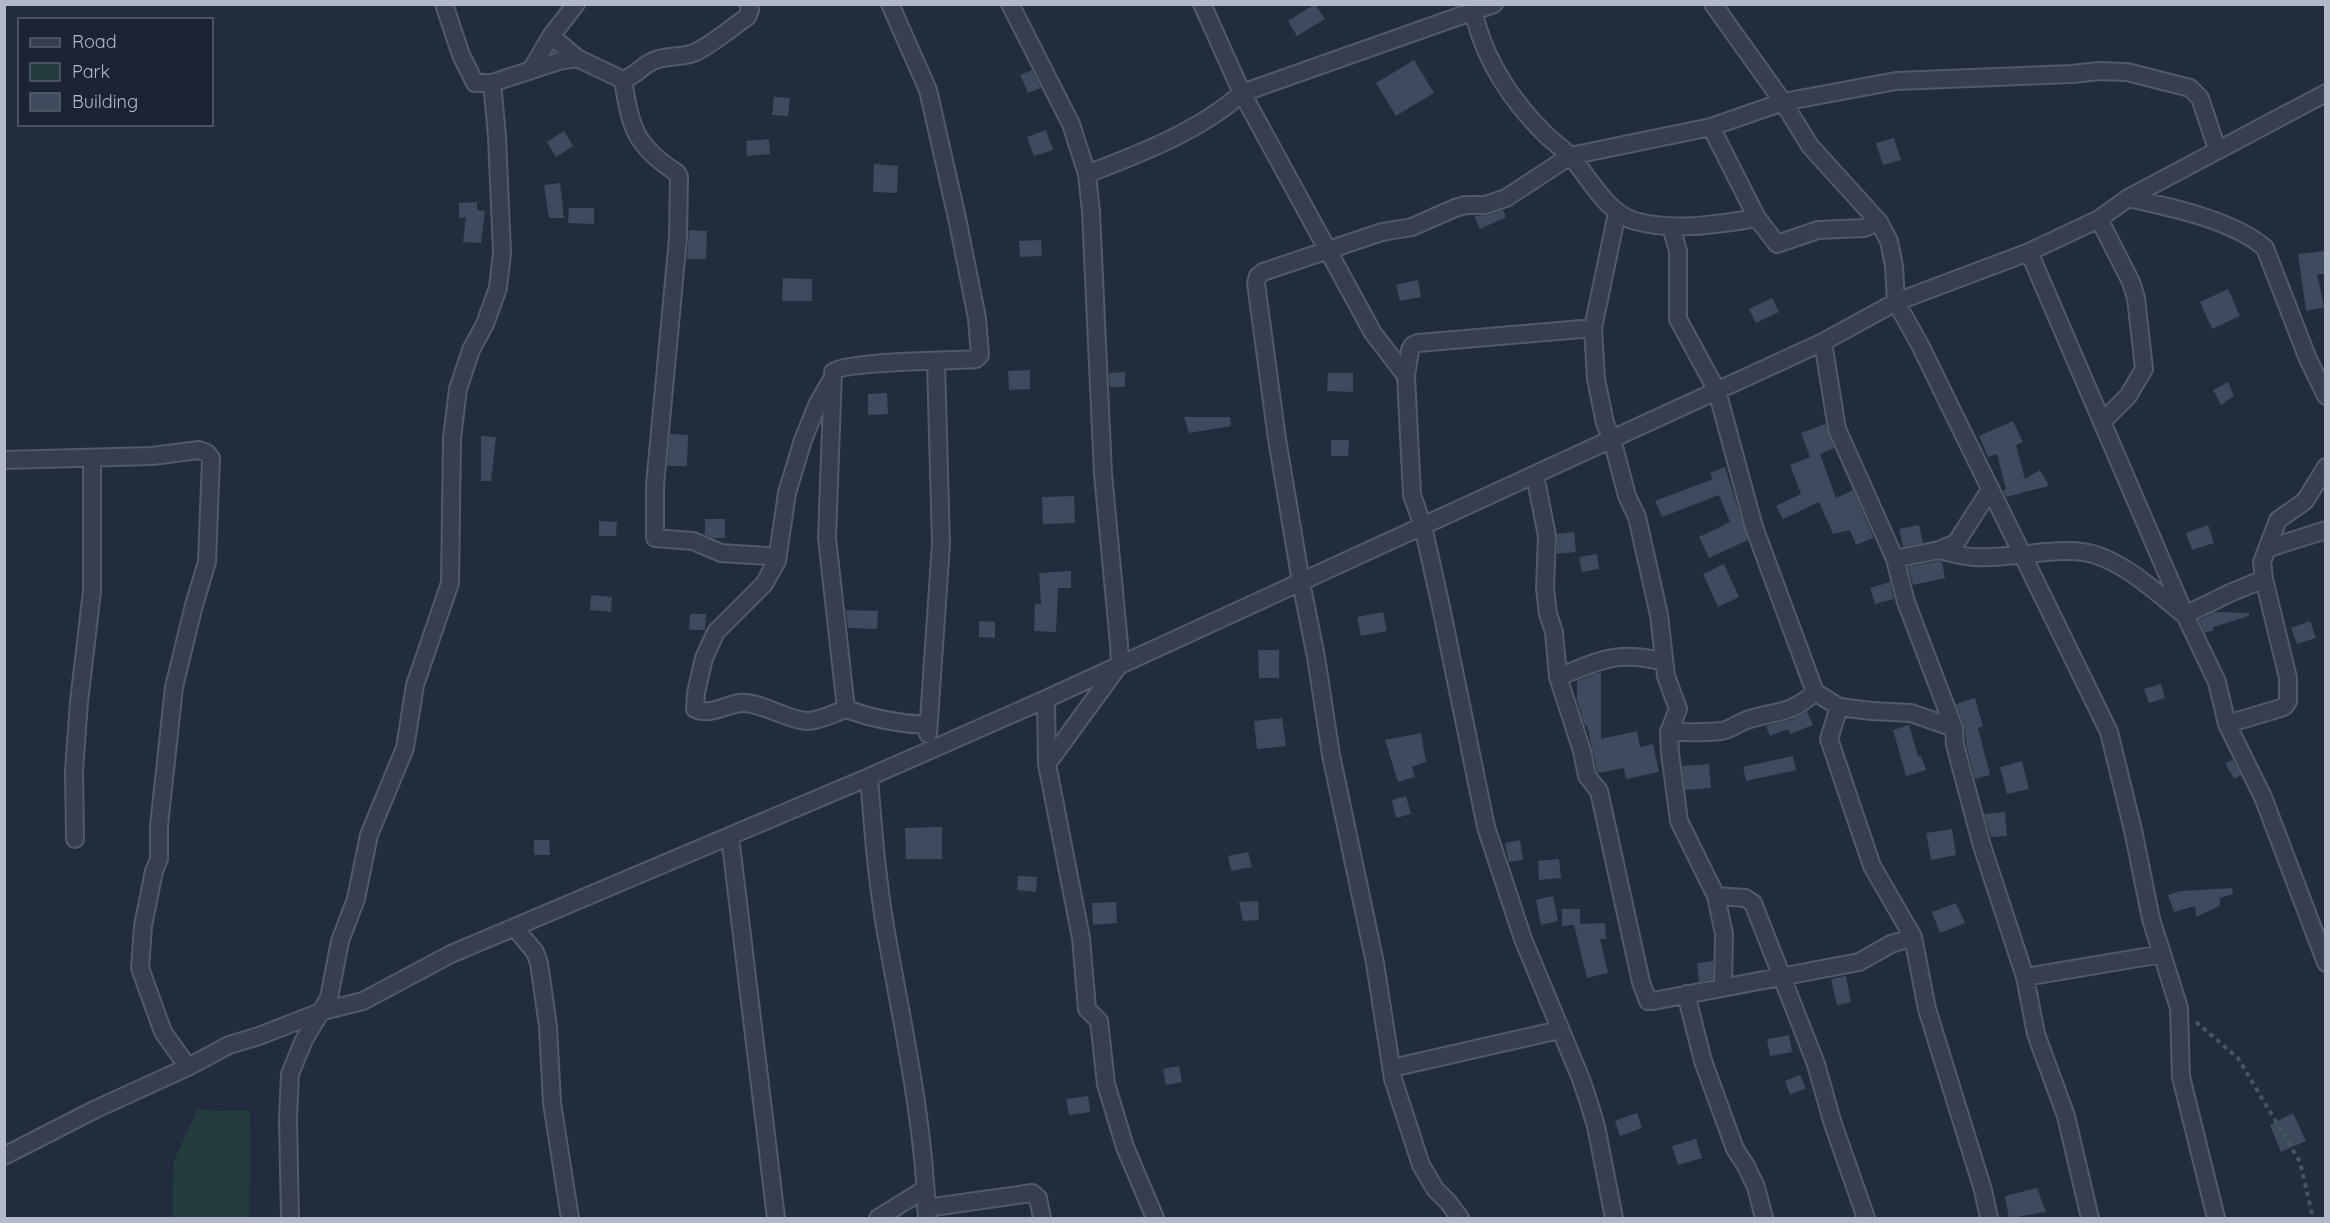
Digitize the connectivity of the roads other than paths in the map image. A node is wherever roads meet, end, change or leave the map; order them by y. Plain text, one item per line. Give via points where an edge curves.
1 (444, 4) edge
2 (576, 4) edge
3 (748, 4) edge
4 (890, 4) edge
5 (1010, 4) edge
6 (1202, 4) edge
7 (1494, 4) edge
8 (1713, 4) edge
9 (1472, 8) edge
10 (551, 36) junction
11 (577, 58) junction
12 (531, 70) junction
13 (623, 80) junction
14 (492, 83) junction
15 (1242, 93) junction
16 (2325, 93) edge
17 (1783, 102) junction
18 (1711, 128) junction
19 (2217, 149) junction
20 (1570, 156) junction
21 (1087, 174) junction
22 (2128, 198) junction
23 (1617, 213) junction
24 (1757, 218) junction
25 (2099, 219) junction
26 (1879, 222) junction
27 (1671, 226) junction
28 (1329, 252) junction
29 (2030, 252) junction
30 (1896, 302) junction
31 (1593, 328) junction
32 (1823, 342) junction
33 (936, 362) junction
34 (1406, 376) junction
35 (833, 379) junction
36 (1717, 391) junction
37 (2325, 396) edge
38 (2102, 422) junction
39 (1612, 439) junction
40 (92, 459) junction
41 (4, 460) edge
42 (2325, 467) edge
43 (1535, 475) junction
44 (1990, 490) junction
45 (1423, 526) junction
46 (2325, 530) edge
47 (2269, 548) junction
48 (1939, 550) junction
49 (2023, 555) junction
50 (1895, 559) junction
51 (777, 561) junction
52 (2264, 579) junction
53 (1301, 582) junction
54 (2185, 615) junction
55 (1664, 662) junction
56 (1120, 664) junction
57 (1558, 677) junction
58 (1815, 692) junction
59 (1046, 699) junction
60 (1839, 707) junction
61 (846, 709) junction
62 (928, 724) junction
63 (2227, 724) junction
64 (1954, 728) junction
65 (1669, 732) junction
66 (929, 750) junction
67 (1047, 764) junction
68 (869, 777) junction
69 (730, 836) junction
70 (75, 839) dead end
71 (1716, 896) junction
72 (514, 928) junction
73 (1913, 937) junction
74 (2162, 954) junction
75 (2325, 963) edge
76 (1783, 977) junction
77 (2025, 977) junction
78 (1723, 987) junction
79 (1686, 994) junction
80 (323, 1011) junction
81 (1559, 1030) junction
82 (188, 1066) junction
83 (1392, 1068) junction
84 (4, 1156) edge
85 (926, 1190) junction
86 (927, 1213) edge
87 (290, 1218) edge
88 (570, 1218) edge
89 (776, 1218) edge
90 (878, 1218) edge
91 (1042, 1218) edge
92 (1155, 1218) edge
93 (1460, 1218) edge
94 (1614, 1218) edge
95 (1764, 1218) edge
96 (1866, 1218) edge
97 (1989, 1218) edge
98 (2090, 1218) edge
99 (2216, 1218) edge

1 - 14 street via 475,83
2 - 10 street
3 - 13 street via 747,18 696,52 665,56
4 - 33 street via 928,90 976,318 978,358
5 - 21 street via 1071,124
6 - 15 street
7 - 9 street
8 - 17 street
9 - 15 street
9 - 20 street via 1492,63 1508,92
10 - 11 street
10 - 12 street
11 - 12 street
11 - 13 street
12 - 14 street
13 - 51 street via 637,136 646,149 679,177 678,238 656,485 655,538 693,541 721,553 766,556
14 - 80 street via 502,253 498,288 458,389 452,438 450,583 415,685 405,748 369,835 356,899 340,941 332,987
15 - 21 street via 1228,106 1164,142
15 - 28 street
16 - 19 street
17 - 18 street
17 - 19 street via 1896,81 2127,72 2190,88 2196,93
17 - 26 street via 1810,146
18 - 20 street
18 - 24 street
19 - 22 street
20 - 23 street
20 - 28 street via 1506,198 1455,208 1412,227 1382,232
21 - 56 street via 1103,474
22 - 25 street
22 - 37 street via 2214,221 2265,248
23 - 27 street via 1635,221
23 - 31 street
24 - 26 street via 1777,244 1818,230 1854,230
24 - 27 street
25 - 29 street
25 - 38 street via 2136,298 2144,369 2128,396
26 - 30 street via 1889,241
27 - 36 street via 1678,251 1678,319
28 - 34 street via 1372,333
28 - 53 street via 1263,272 1256,283 1276,439
29 - 30 street
29 - 38 street
30 - 32 street
30 - 44 street
31 - 34 street via 1418,343 1410,350
31 - 39 street via 1601,410
32 - 36 street
32 - 50 street via 1837,429
33 - 35 street via 837,369
33 - 62 street via 940,544
34 - 45 street via 1412,495
35 - 51 street via 803,440 787,493
35 - 61 street via 827,538
36 - 39 street
36 - 58 street via 1754,527
38 - 54 street
39 - 43 street
39 - 55 street via 1627,496 1635,509 1659,615
40 - 41 street
40 - 70 street via 92,591 74,771
40 - 82 street via 199,450 211,458 207,562 174,687 159,859 143,926 140,968 163,1032
42 - 47 street via 2305,501 2278,520
43 - 45 street
43 - 57 street via 1547,536 1545,588
44 - 48 street via 1956,543
44 - 49 street
45 - 53 street
45 - 81 street via 1486,827 1523,939
46 - 47 street
47 - 52 street via 2262,562
48 - 49 street via 1976,558
48 - 50 street
49 - 54 street via 2097,555 2140,579
49 - 74 street via 2109,732
50 - 64 street via 1906,602
51 - 61 street via 764,584 716,632 704,658 695,709 710,711 744,704 805,721
52 - 54 street
52 - 63 street via 2288,678 2288,701 2281,708
53 - 56 street
53 - 83 street
54 - 63 street via 2217,682
55 - 57 street via 1617,656
55 - 65 street via 1678,709
56 - 59 street
56 - 67 street
57 - 79 street via 1587,776 1599,791 1645,996 1653,1001
58 - 60 street
58 - 65 street via 1803,704 1787,711 1750,719 1722,731
59 - 66 street
59 - 67 street
60 - 64 street via 1911,713
60 - 73 street via 1829,739 1872,866
61 - 62 street via 871,718
62 - 66 street
63 - 75 street via 2263,797
64 - 77 street via 1982,846
65 - 71 street via 1679,821
66 - 68 street
67 - 92 street via 1081,938 1087,1009 1099,1021 1106,1084 1125,1147
68 - 69 street
68 - 85 street via 878,879 917,1103
69 - 72 street
69 - 89 street
71 - 76 street via 1741,897 1753,903
71 - 78 street via 1724,934
72 - 80 street via 451,954 363,1001
72 - 88 street via 535,952 539,963 548,1026 552,1103
73 - 76 street via 1859,962
73 - 97 street via 1927,1009
74 - 77 street
74 - 99 street via 2179,1008 2181,1077
76 - 78 street
76 - 96 street
77 - 98 street via 2036,1034 2066,1116
78 - 79 street
79 - 95 street via 1703,1061 1735,1149 1756,1187
80 - 82 street via 229,1045
80 - 87 street via 304,1040 290,1074
81 - 83 street
81 - 94 street via 1594,1118
82 - 84 street
83 - 93 street via 1421,1165 1435,1190
85 - 86 street
85 - 90 street
86 - 91 street via 1032,1193 1038,1198

